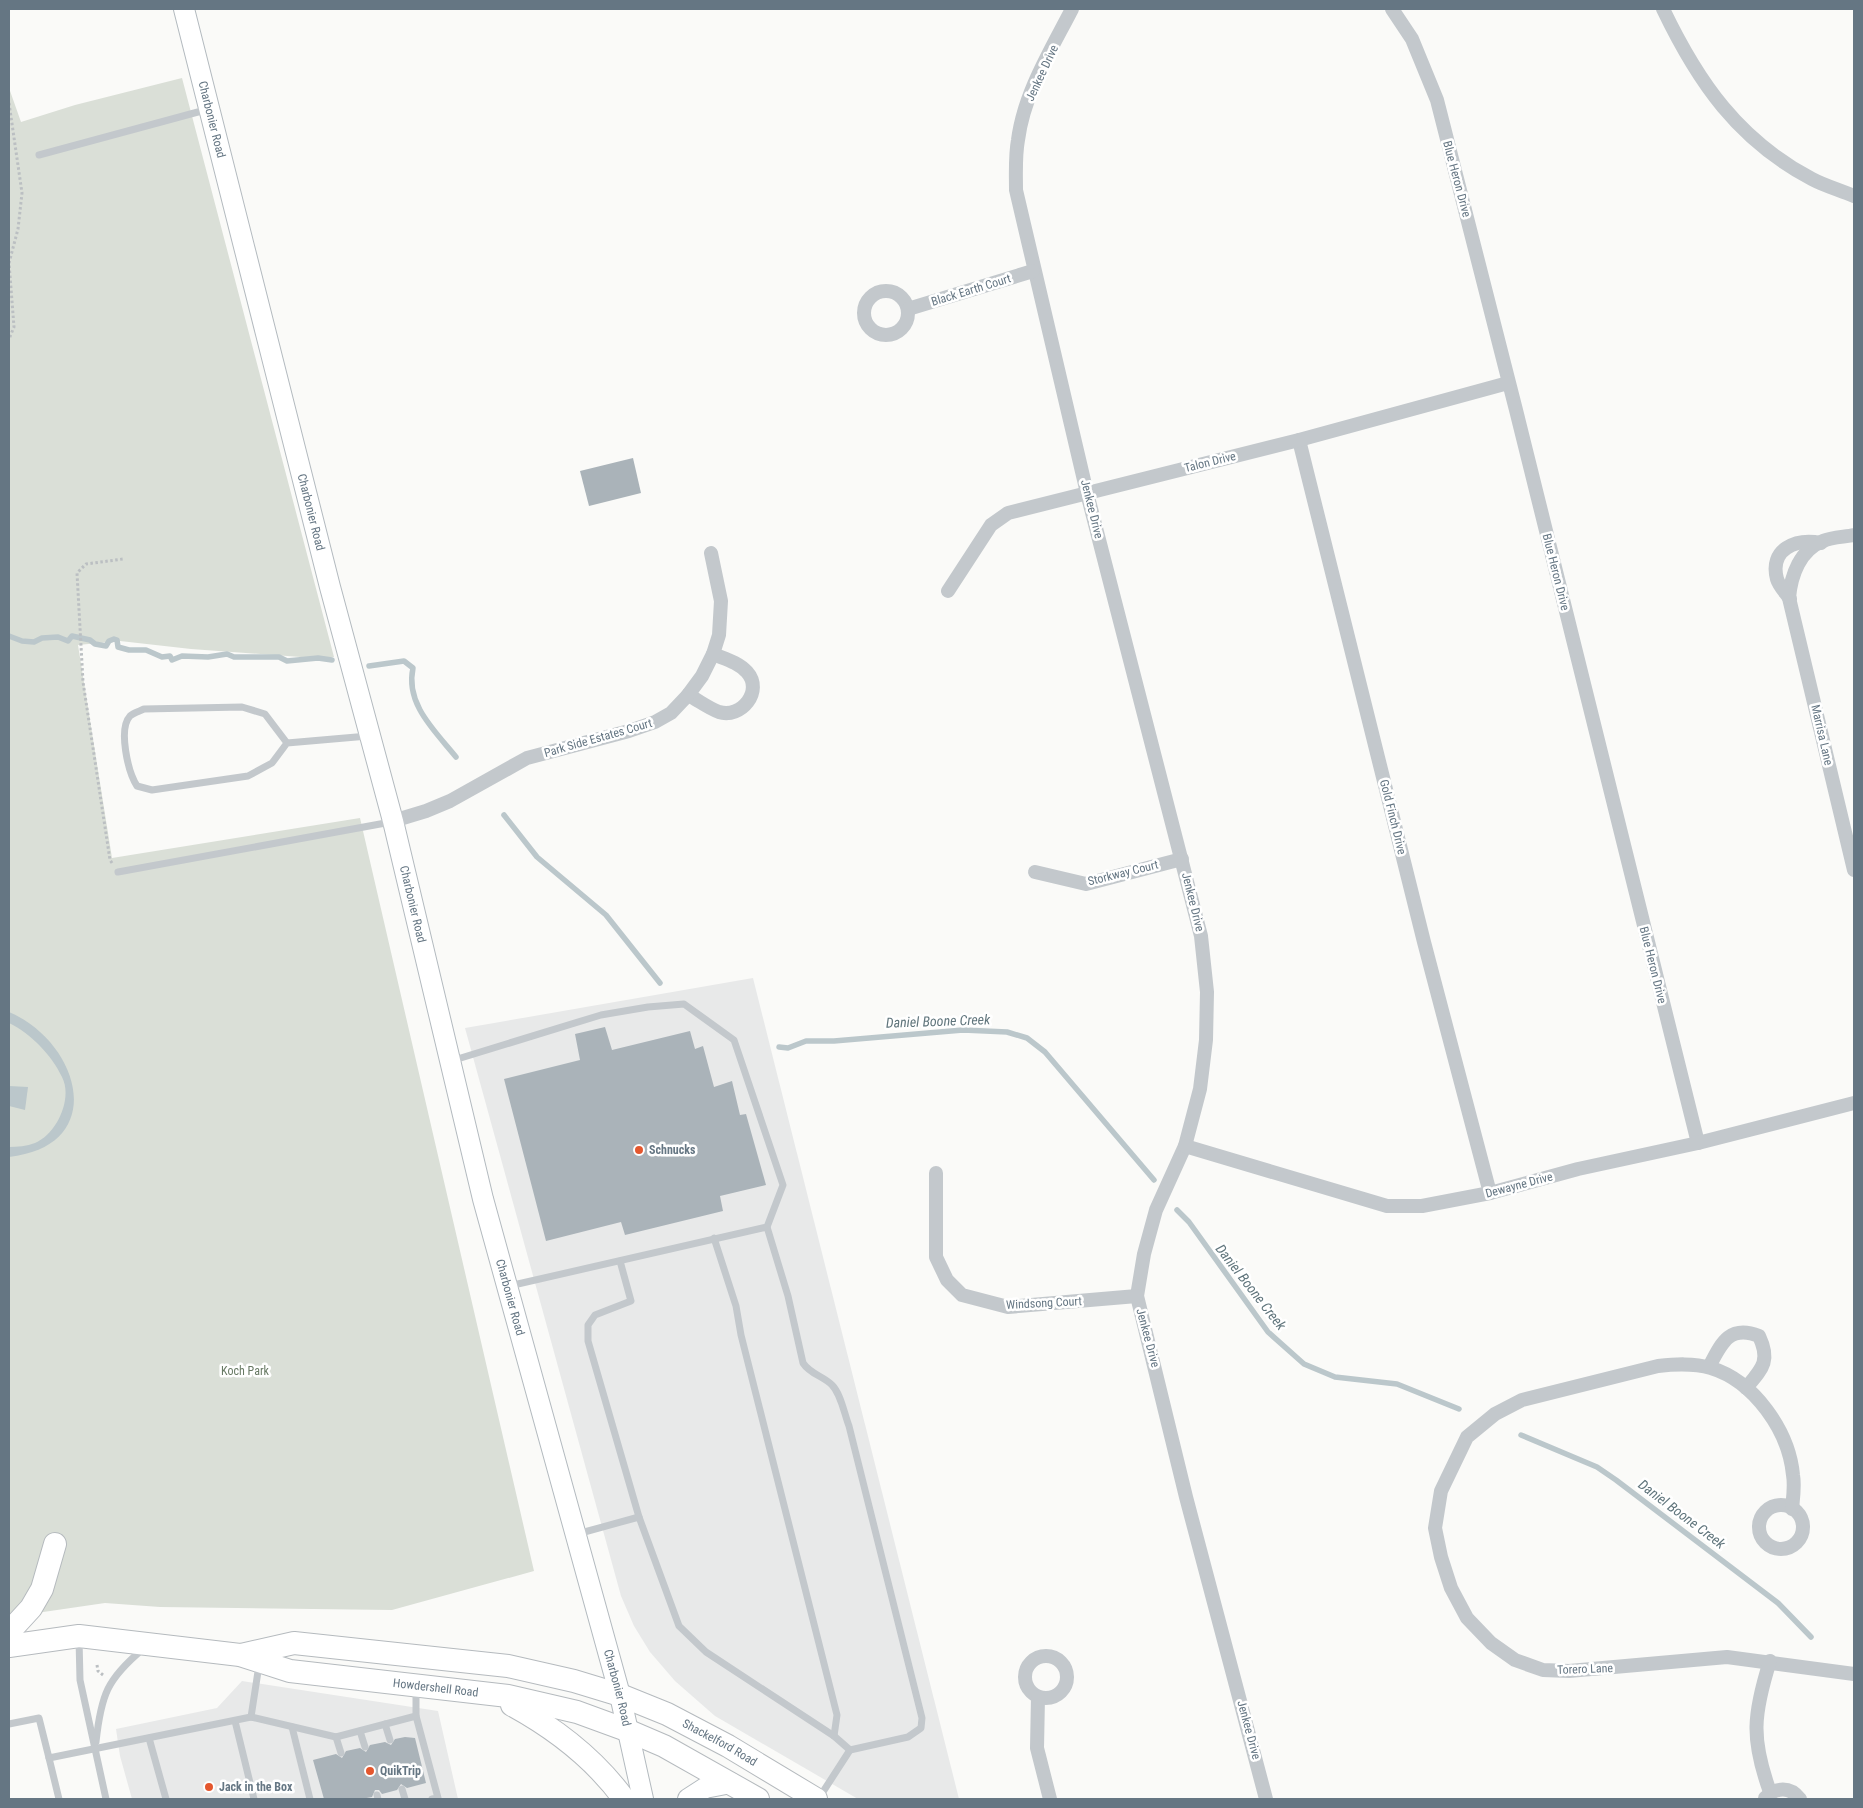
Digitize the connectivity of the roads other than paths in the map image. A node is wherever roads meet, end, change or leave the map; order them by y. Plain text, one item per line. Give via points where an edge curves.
1 (184, 9) edge
2 (1072, 9) edge
3 (1392, 9) edge
4 (1663, 9) edge
5 (209, 109) junction
6 (39, 155) dead end
7 (1854, 196) edge
8 (1033, 271) junction
9 (908, 309) dead end
10 (1508, 383) junction
11 (1299, 440) junction
12 (1087, 493) junction
13 (1854, 536) edge
14 (1821, 543) junction
15 (711, 553) dead end
16 (948, 591) dead end
17 (1790, 600) junction
18 (713, 654) junction
19 (688, 695) junction
20 (369, 736) junction
21 (287, 743) junction
22 (393, 821) junction
23 (1182, 859) junction
24 (1854, 870) edge
25 (118, 872) road end
26 (1035, 872) dead end
27 (450, 1061) junction
28 (1854, 1103) edge
29 (1698, 1143) junction
30 (1186, 1146) junction
31 (936, 1173) dead end
32 (1490, 1193) junction
33 (767, 1226) junction
34 (714, 1238) junction
35 (620, 1261) junction
36 (507, 1287) junction
37 (1137, 1296) junction
38 (1709, 1367) junction
39 (1746, 1388) junction
40 (1792, 1509) dead end
41 (639, 1517) junction
42 (577, 1534) junction
43 (55, 1544) dead end
44 (9, 1632) edge
45 (79, 1636) junction
46 (149, 1644) junction
47 (9, 1646) edge
48 (250, 1659) junction
49 (1770, 1661) junction
50 (1854, 1674) edge
51 (416, 1686) junction
52 (494, 1694) junction
53 (620, 1695) junction
54 (1038, 1697) dead end
55 (416, 1716) junction
56 (251, 1717) junction
57 (235, 1721) junction
58 (9, 1724) edge
59 (385, 1724) junction
60 (292, 1726) junction
61 (360, 1731) junction
62 (629, 1731) junction
63 (834, 1736) junction
64 (336, 1737) junction
65 (150, 1738) junction
66 (390, 1740) dead end
67 (96, 1747) junction
68 (365, 1747) dead end
69 (850, 1750) junction
70 (341, 1753) dead end
71 (49, 1758) junction
72 (731, 1784) junction
73 (402, 1789) dead end
74 (1767, 1796) edge
75 (59, 1799) edge
76 (106, 1799) edge
77 (166, 1799) edge
78 (254, 1799) edge
79 (310, 1799) edge
80 (405, 1799) edge
81 (432, 1799) edge
82 (624, 1799) edge
83 (643, 1799) edge
84 (688, 1799) edge
85 (758, 1799) edge
86 (817, 1799) edge
87 (1050, 1799) edge
88 (1266, 1799) edge
89 (1800, 1799) edge

1 - 5 main road, Charbonier Road
2 - 8 street, Jenkee Drive via 1033,86 1018,139 1016,190
3 - 10 street, Blue Heron Drive via 1412,39 1437,100
4 - 7 street via 1693,68 1738,127 1774,156 1812,179
5 - 6 lane
5 - 20 main road, Charbonier Road
8 - 9 street, Black Earth Court
8 - 12 street, Jenkee Drive
10 - 11 street, Talon Drive
10 - 29 street, Blue Heron Drive
11 - 12 street, Talon Drive
11 - 32 street, Gold Finch Drive
12 - 16 street, Talon Drive via 1008,513 991,525
12 - 23 street, Jenkee Drive
13 - 14 street, Marrisa Lane
14 - 17 street, Marrisa Lane via 1811,549 1795,569 1790,584
14 - 17 street, Marrisa Lane via 1807,540 1790,544 1781,551 1775,568 1777,581
15 - 18 street, Park Side Estates Court via 721,601 719,635
17 - 24 street, Marrisa Lane
18 - 19 street, Park Side Estates Court
18 - 19 street via 737,664 748,673 753,683 752,695 745,706 734,713 719,712
19 - 22 street, Park Side Estates Court via 670,713 655,722 527,758 450,801
20 - 21 lane
20 - 22 main road, Charbonier Road
21 - 21 lane via 272,763 248,776 152,790 136,786 130,776 123,728 130,716 144,709 242,707 265,714
22 - 25 lane
22 - 27 main road, Charbonier Road
23 - 26 street, Storkway Court via 1086,884
23 - 30 street, Jenkee Drive via 1201,936 1207,992 1200,1089
27 - 33 lane via 601,1015 684,1004 734,1040 783,1184
27 - 36 main road, Charbonier Road
28 - 29 street, Dewayne Drive
29 - 32 street, Dewayne Drive via 1578,1169
30 - 32 street, Dewayne Drive via 1387,1206 1422,1206
30 - 37 street, Jenkee Drive via 1156,1210
31 - 37 street, Windsong Court via 936,1257 947,1280 962,1295 1008,1307
33 - 34 lane
33 - 69 lane via 788,1296 803,1363 837,1391 849,1426 922,1718 921,1728 908,1737
34 - 35 lane
34 - 63 lane via 736,1306 837,1716
35 - 36 lane
35 - 41 lane via 631,1301 595,1315 588,1325 588,1341
36 - 42 main road, Charbonier Road
37 - 88 street, Jenkee Drive
38 - 39 street, Torero Lane via 1730,1376
38 - 39 street via 1722,1342 1733,1334 1747,1331 1760,1336 1766,1350 1765,1362
38 - 49 street, Torero Lane via 1681,1363 1658,1366 1522,1400 1495,1414 1467,1437 1441,1491 1435,1528 1441,1557 1451,1588 1467,1618 1491,1643 1515,1660 1543,1670 1569,1672 1727,1658
39 - 40 street, Torero Lane via 1762,1404 1788,1452 1794,1475
41 - 42 lane
41 - 63 lane via 679,1626 706,1652
42 - 53 main road, Charbonier Road
43 - 44 main road via 42,1589 31,1608
45 - 46 main road, Howdershell Road
45 - 47 main road, Howdershell Road
45 - 67 lane via 80,1680
46 - 48 main road, Howdershell Road
46 - 67 lane via 120,1668 107,1688 99,1714
48 - 51 main road, Howdershell Road via 290,1671
48 - 53 main road, Howdershell Road via 294,1643 508,1666
48 - 56 lane
49 - 50 street, Torero Lane
49 - 74 street via 1760,1693 1756,1741
51 - 52 main road, Howdershell Road
51 - 55 lane
52 - 62 main road, Howdershell Road via 577,1712
52 - 82 main road via 564,1736
53 - 62 main road, Charbonier Road
53 - 86 main road, Shackelford Road via 667,1714
54 - 87 street via 1037,1748
55 - 59 lane
55 - 81 lane via 438,1798
56 - 57 lane
56 - 60 lane
57 - 65 lane
57 - 78 lane
58 - 71 lane via 39,1718
59 - 61 lane
59 - 66 lane
60 - 64 lane
60 - 79 lane
61 - 64 lane
61 - 68 lane
62 - 72 main road via 664,1746
62 - 83 main road, Charbonier Road
63 - 69 lane
64 - 70 lane
65 - 67 lane
65 - 77 lane
67 - 71 lane
67 - 76 lane
69 - 86 lane
71 - 75 lane
72 - 84 main road via 705,1788
72 - 85 main road
73 - 80 lane
74 - 89 street via 1786,1789

